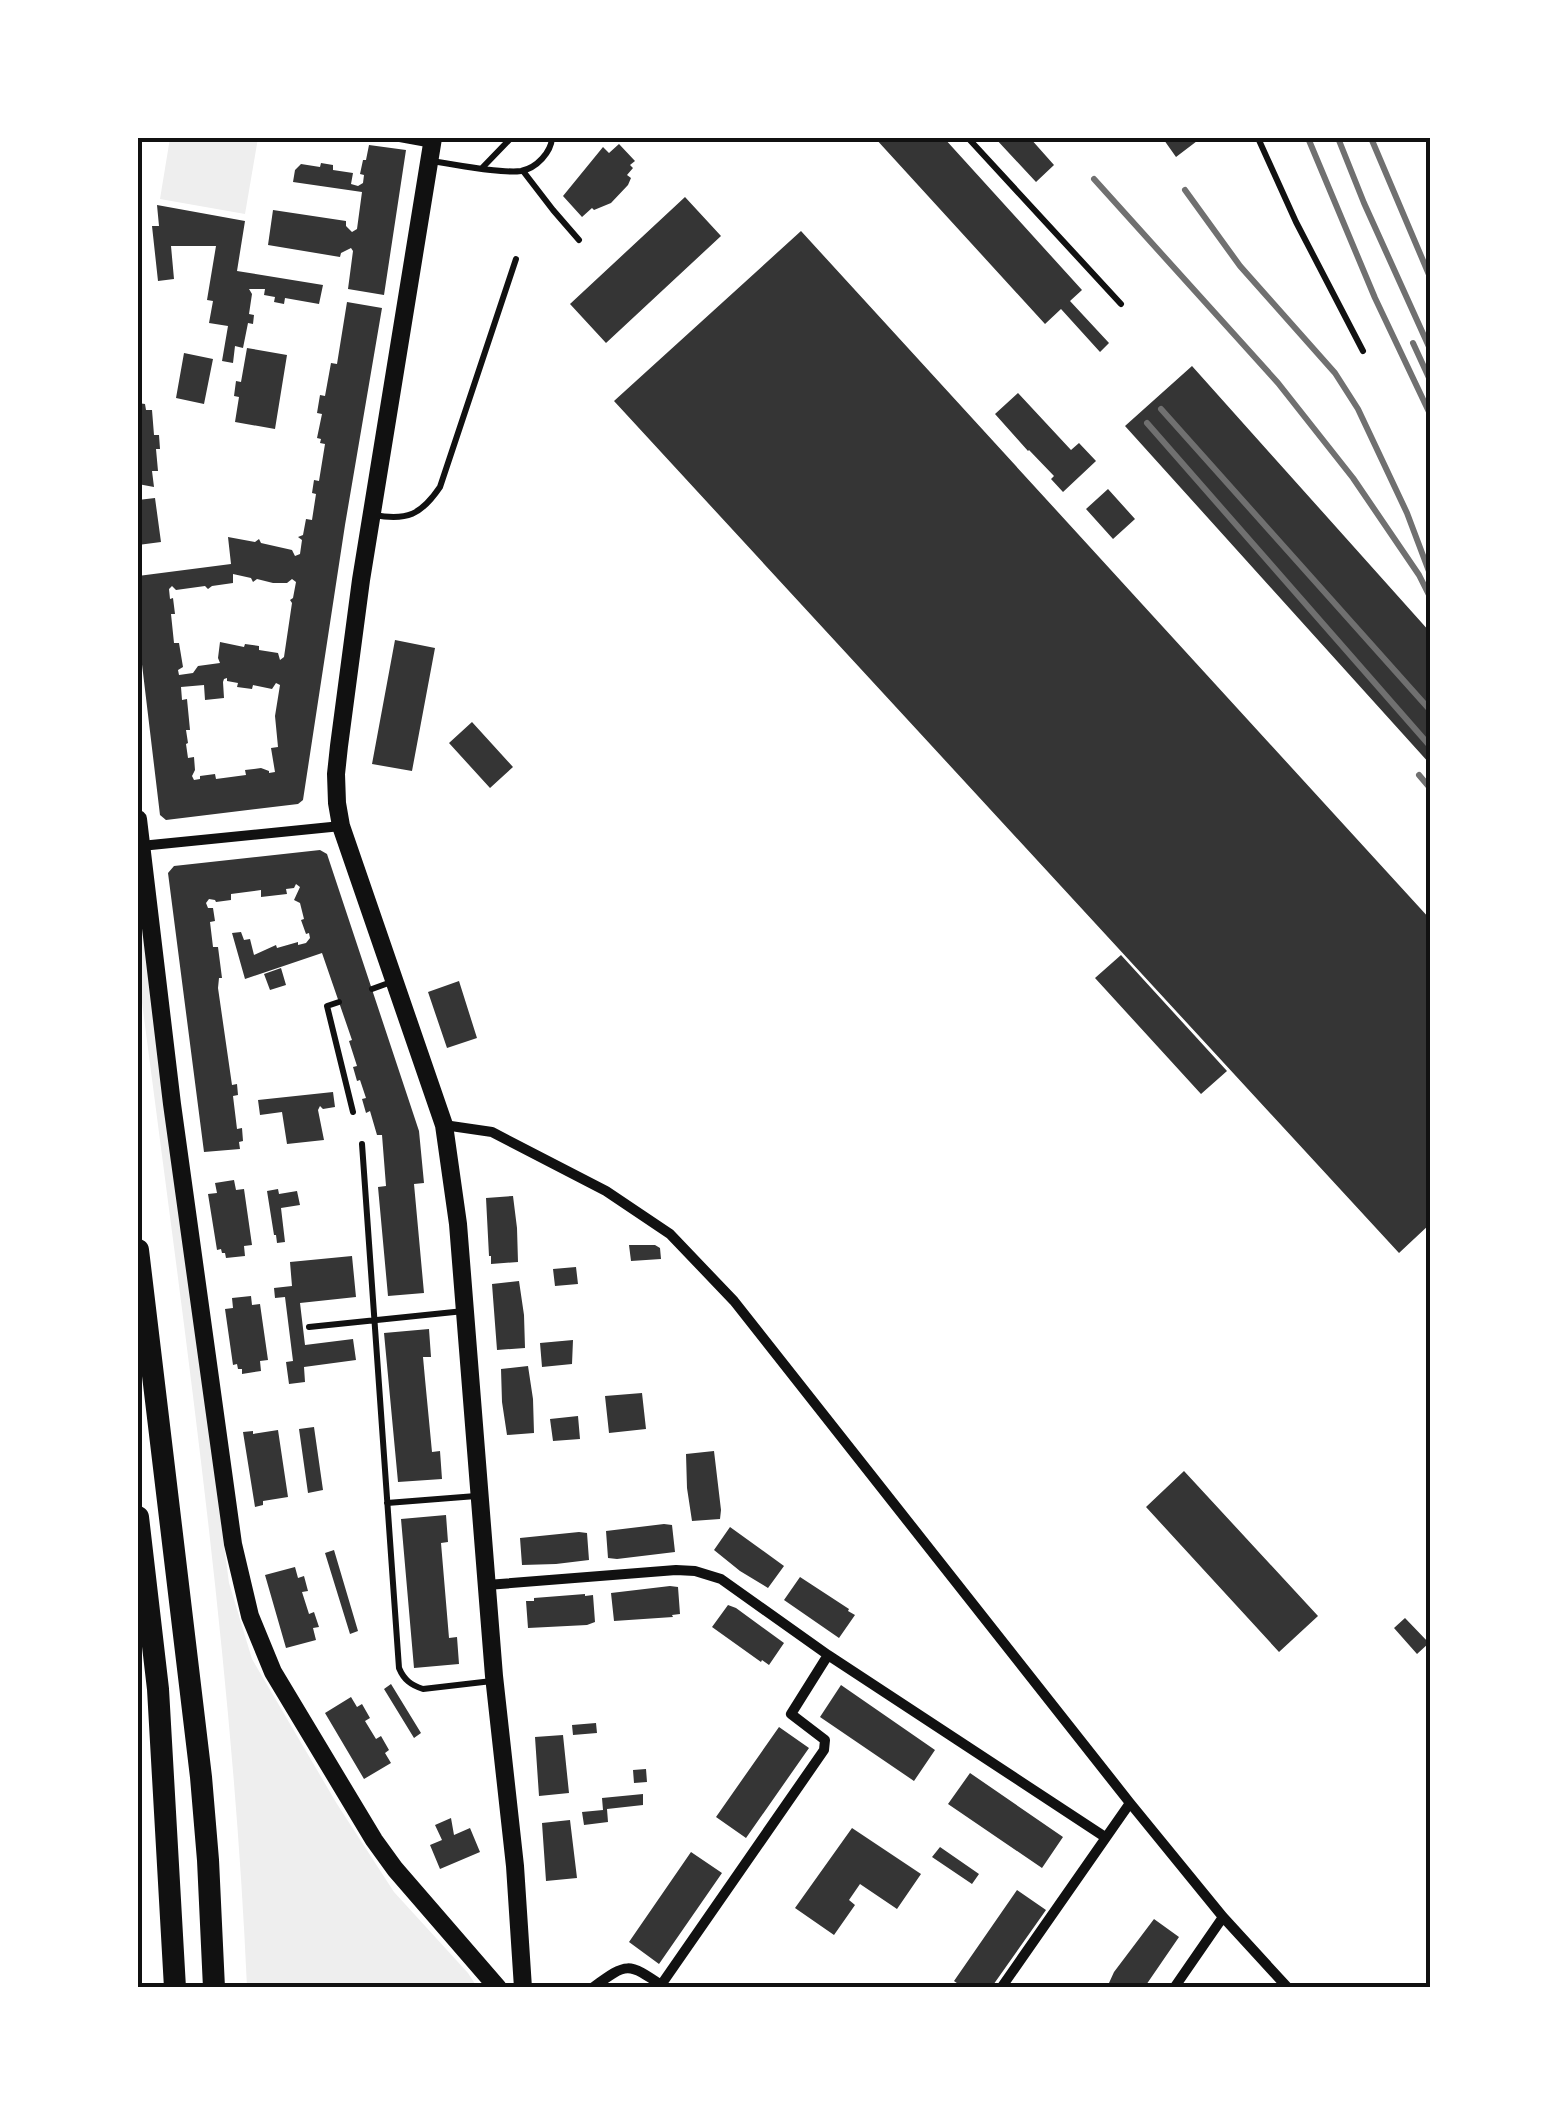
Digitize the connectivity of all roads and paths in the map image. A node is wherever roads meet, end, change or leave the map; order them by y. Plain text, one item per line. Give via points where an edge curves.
1 (394, 138) edge
2 (511, 138) edge
3 (552, 138) edge
4 (968, 138) edge
5 (1258, 138) edge
6 (432, 148) edge
7 (482, 168) junction
8 (524, 171) junction
9 (579, 240) dead end
10 (516, 259) dead end
11 (1121, 304) dead end
12 (1363, 351) dead end
13 (372, 514) junction
14 (138, 819) edge
15 (342, 826) junction
16 (141, 846) junction
17 (395, 980) junction
18 (372, 989) dead end
19 (339, 1002) dead end
20 (353, 1112) dead end
21 (444, 1125) junction
22 (362, 1144) dead end
23 (138, 1250) edge
24 (466, 1311) junction
25 (374, 1320) junction
26 (310, 1327) dead end
27 (480, 1496) junction
28 (387, 1503) junction
29 (138, 1517) edge
30 (488, 1585) junction
31 (828, 1654) junction
32 (494, 1680) junction
33 (1130, 1803) junction
34 (1105, 1837) junction
35 (1223, 1917) junction
36 (663, 1986) edge
37 (174, 1988) edge
38 (214, 1988) edge
39 (498, 1988) edge
40 (523, 1988) edge
41 (592, 1988) edge
42 (1001, 1988) edge
43 (1174, 1988) edge
44 (1288, 1988) edge

1 - 6 lane
2 - 7 lane
3 - 8 lane via 551,147
4 - 11 lane
5 - 12 lane
6 - 7 lane
6 - 13 street
7 - 8 lane
8 - 9 lane
10 - 13 lane via 440,487 416,512
13 - 15 street via 337,760
14 - 16 street
15 - 16 street
15 - 17 street
16 - 39 street via 230,1524 250,1616 273,1672 374,1840
17 - 18 lane
17 - 21 street
19 - 20 lane via 326,1006
21 - 24 street
21 - 33 street via 492,1132 606,1191 670,1234 746,1316
22 - 25 lane
23 - 38 main road via 201,1777
24 - 25 lane
24 - 27 street
25 - 26 lane
25 - 28 lane
27 - 28 lane
27 - 30 street
28 - 32 lane via 403,1677 423,1688
29 - 37 main road via 158,1689
30 - 31 street via 696,1571 721,1580
30 - 32 street
31 - 34 street
31 - 36 street via 790,1714 824,1740 824,1750
32 - 40 street
33 - 34 street
33 - 35 street
34 - 42 street
35 - 43 street
35 - 44 street
36 - 41 street via 626,1967

